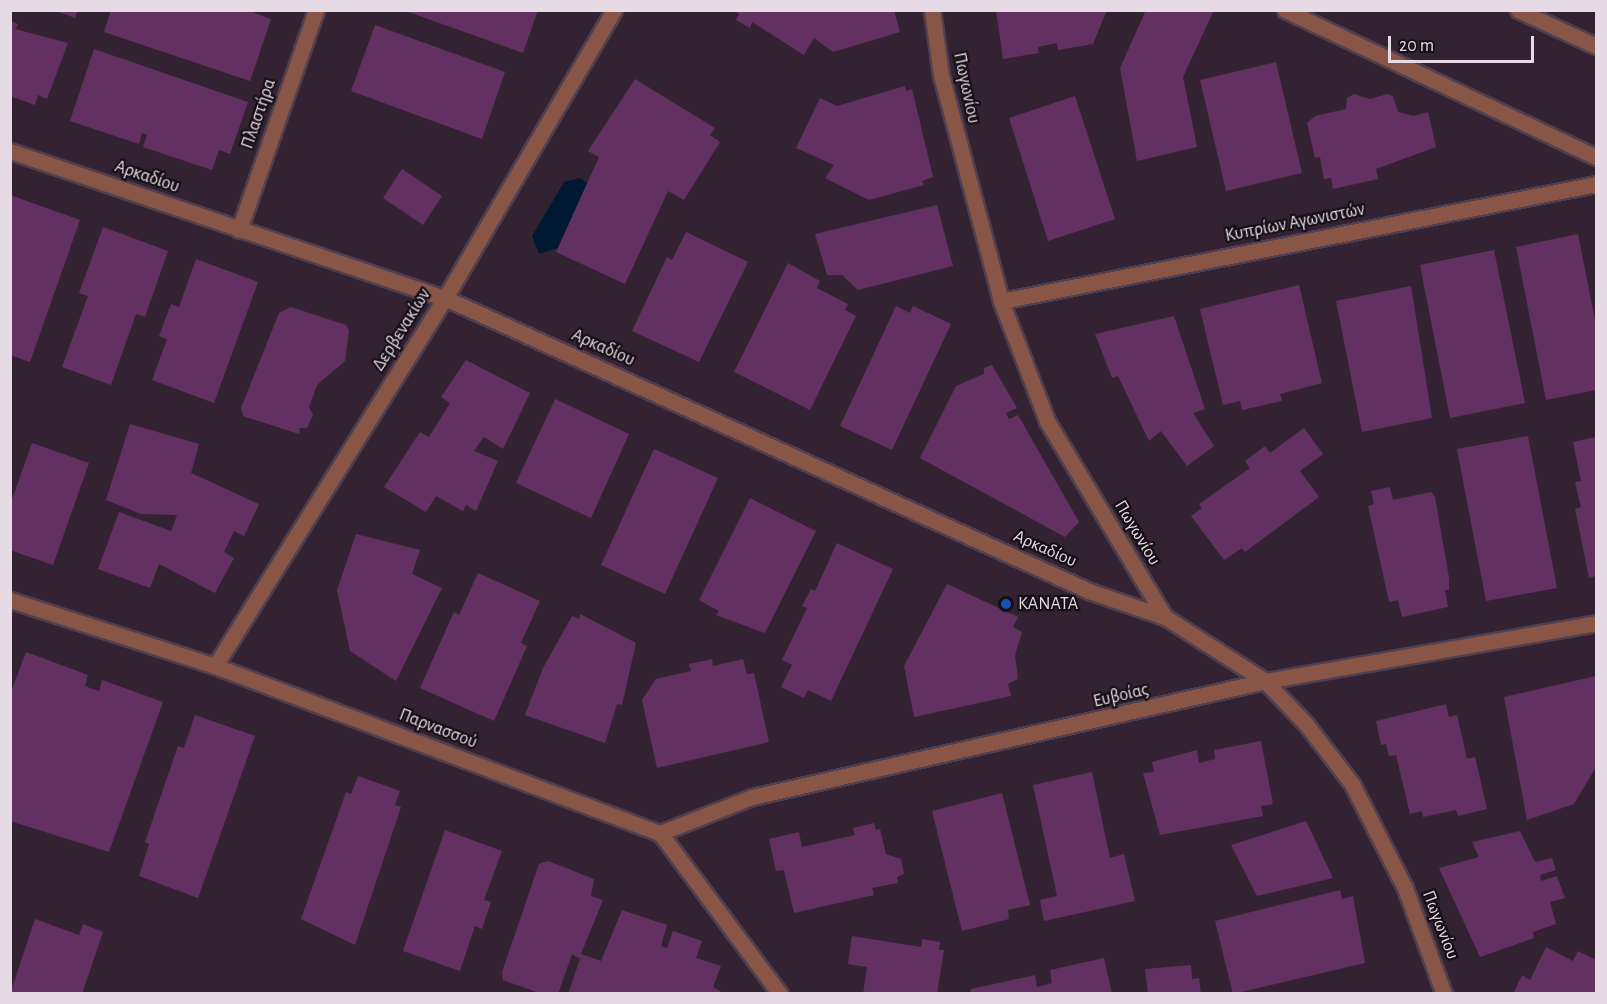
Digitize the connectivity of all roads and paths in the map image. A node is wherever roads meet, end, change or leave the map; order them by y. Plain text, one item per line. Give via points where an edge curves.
1 (316, 10) edge
2 (614, 10) edge
3 (932, 10) edge
4 (1285, 10) edge
5 (1518, 10) edge
6 (1596, 46) edge
7 (10, 151) edge
8 (1596, 157) edge
9 (1596, 184) edge
10 (239, 230) junction
11 (446, 298) junction
12 (1001, 301) junction
13 (10, 600) edge
14 (1165, 617) junction
15 (1596, 623) edge
16 (215, 666) junction
17 (1265, 681) junction
18 (660, 833) junction
19 (780, 993) edge
20 (1444, 993) edge

1 - 10 street, Πλαστήρα
2 - 11 street, Δερβενακίων
3 - 12 street, Πωγωνίου via 941,75
4 - 8 street
5 - 6 street
7 - 10 street, Αρκαδίου
9 - 12 street, Κυπρίων Αγωνιστών
10 - 11 street, Αρκαδίου
11 - 14 street, Αρκαδίου via 1089,591
11 - 16 street, Δερβενακίων
12 - 14 street, Πωγωνίου via 1047,421
13 - 16 street, Παρνασσού
14 - 17 street, Πωγωνίου
15 - 17 street, Ευβοίας
16 - 18 street, Παρνασσού
17 - 18 street, Ευβοίας via 752,797
17 - 20 street, Πωγωνίου via 1306,724 1352,784 1405,888
18 - 19 street

